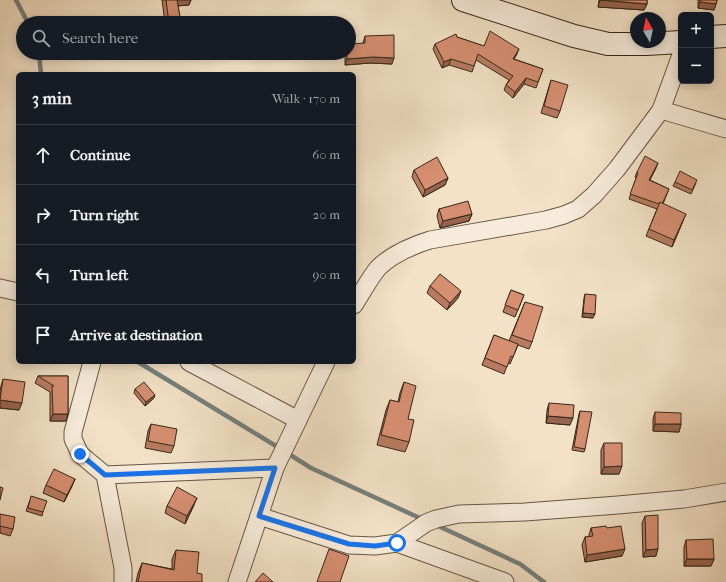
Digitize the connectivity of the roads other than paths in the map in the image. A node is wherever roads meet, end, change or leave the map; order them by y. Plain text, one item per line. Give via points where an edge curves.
1 (463, 0) edge
2 (726, 36) edge
3 (714, 37) edge
4 (678, 42) edge
5 (678, 63) edge
6 (661, 110) junction
7 (726, 129) edge
8 (0, 288) edge
9 (16, 292) edge
10 (356, 302) edge
11 (91, 364) edge
12 (193, 364) edge
13 (325, 364) edge
14 (298, 420) junction
15 (275, 468) junction
16 (105, 475) junction
17 (726, 492) edge
18 (259, 516) junction
19 (397, 543) junction
20 (122, 582) edge
21 (237, 582) edge
22 (505, 582) edge

1 - 4 street via 574,36 608,44
2 - 3 street
5 - 6 street
6 - 7 street
6 - 10 street via 617,170 578,209 546,220 430,240 415,245 388,260 378,269
8 - 9 street
11 - 16 street via 73,439 80,454
12 - 14 street
13 - 14 street
14 - 15 street
15 - 16 street
15 - 18 street
16 - 20 street via 123,568
17 - 19 street via 618,505 460,514 426,523
18 - 19 street via 349,544 375,546
18 - 21 street
19 - 22 street

